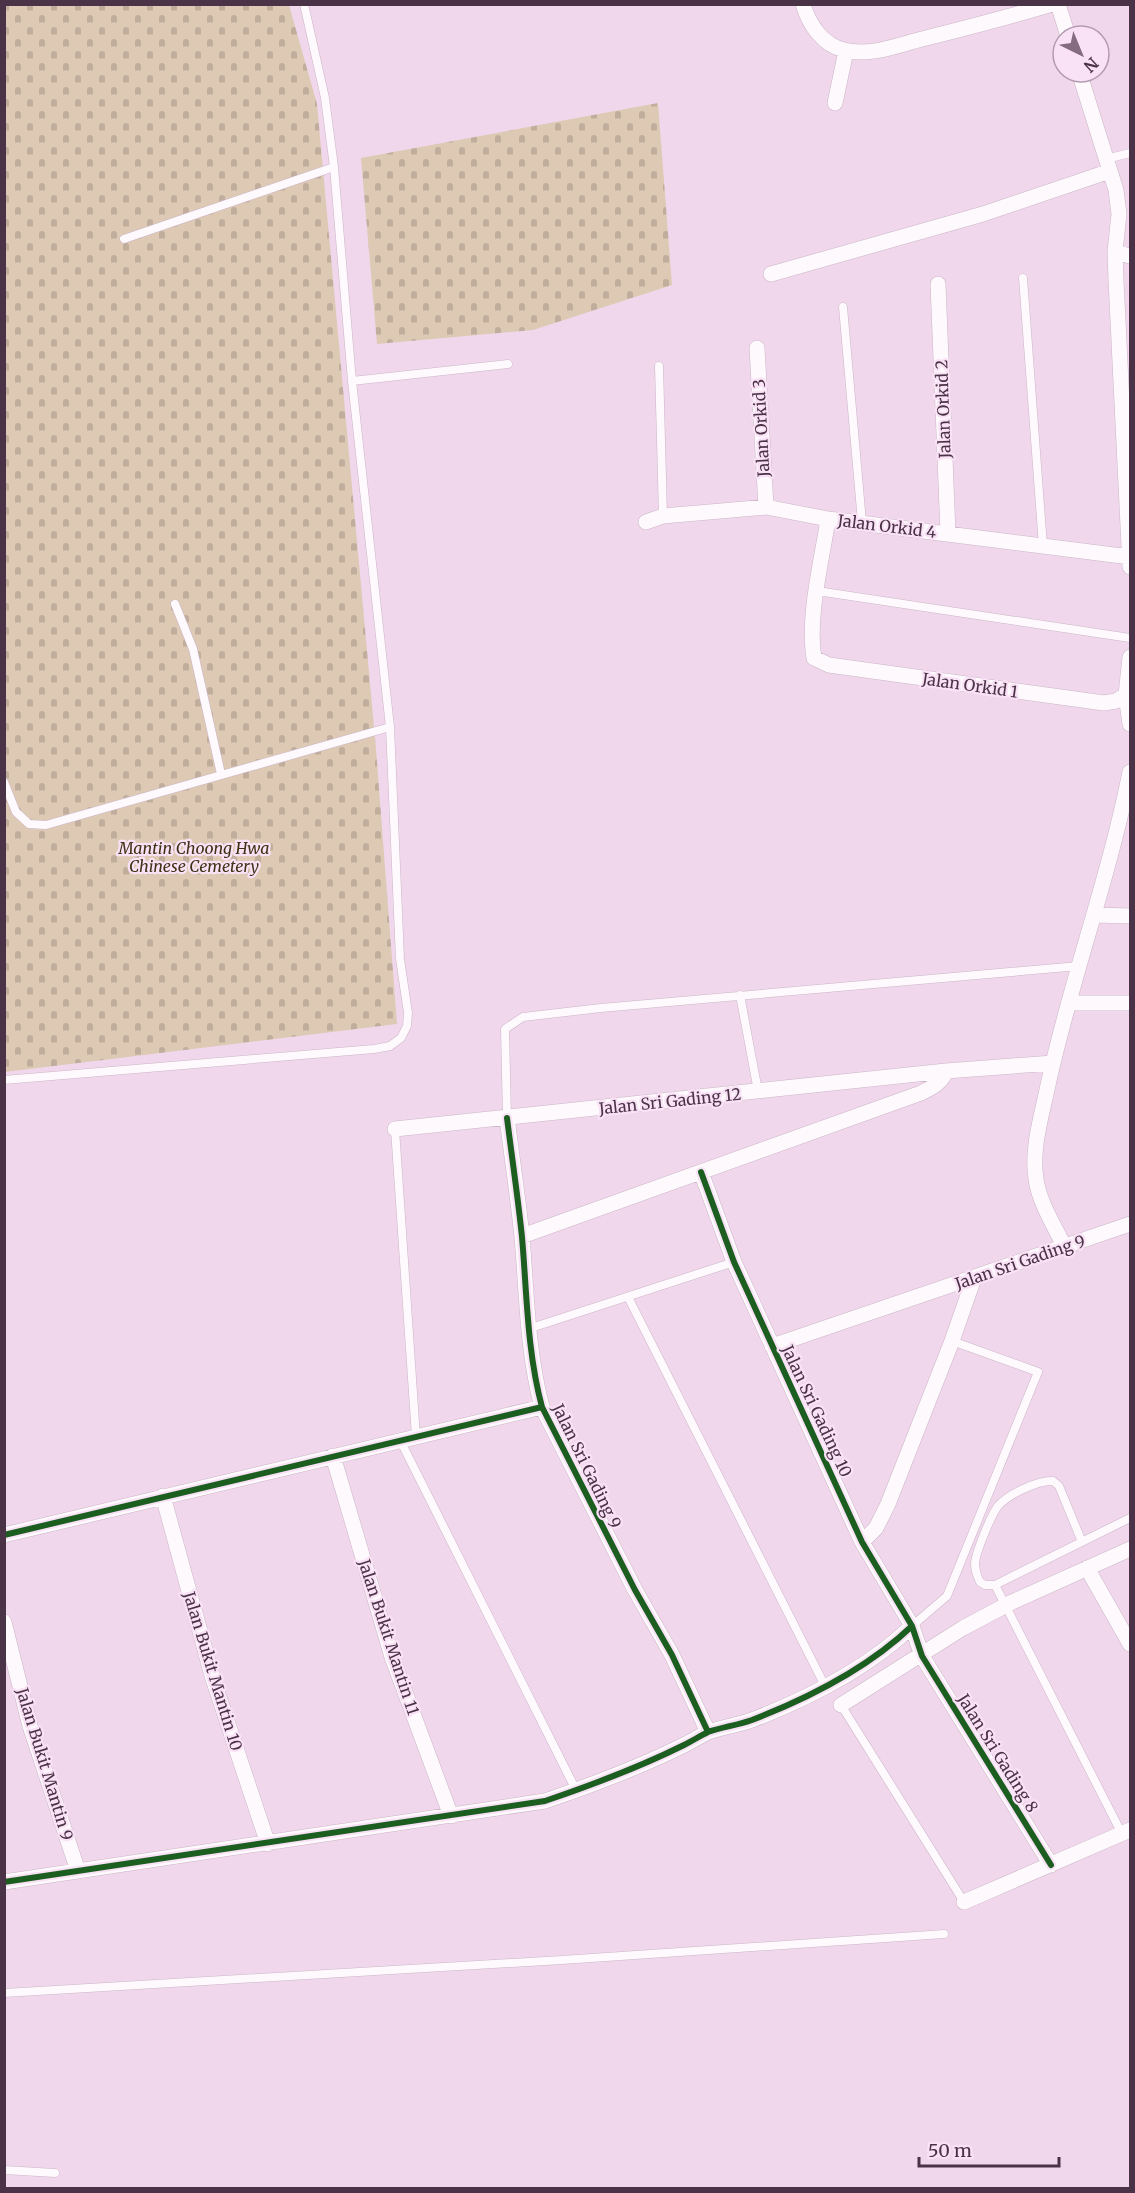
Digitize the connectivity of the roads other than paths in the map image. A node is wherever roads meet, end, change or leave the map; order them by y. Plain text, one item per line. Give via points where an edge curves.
1 (304, 4) edge
2 (803, 4) edge
3 (1052, 4) edge
4 (1058, 4) edge
5 (1064, 24) edge
6 (846, 51) junction
7 (1083, 84) edge
8 (835, 103) dead end
9 (1131, 153) edge
10 (1108, 165) junction
11 (334, 167) junction
12 (124, 239) dead end
13 (1123, 254) edge
14 (771, 274) dead end
15 (1023, 278) dead end
16 (938, 284) dead end
17 (843, 307) dead end
18 (757, 348) dead end
19 (508, 364) dead end
20 (659, 366) dead end
21 (352, 381) junction
22 (766, 507) junction
23 (663, 516) junction
24 (828, 519) junction
25 (646, 522) dead end
26 (862, 522) junction
27 (948, 533) junction
28 (1043, 546) junction
29 (1130, 562) edge
30 (817, 591) junction
31 (175, 604) dead end
32 (1131, 638) edge
33 (1130, 663) edge
34 (1126, 694) junction
35 (1131, 724) edge
36 (390, 727) junction
37 (1131, 772) edge
38 (221, 774) junction
39 (4, 782) edge
40 (1131, 837) edge
41 (1114, 838) junction
42 (1094, 915) junction
43 (1131, 916) edge
44 (1079, 966) junction
45 (740, 995) junction
46 (1069, 1003) junction
47 (1131, 1003) edge
48 (1053, 1064) junction
49 (946, 1071) junction
50 (4, 1080) edge
51 (758, 1091) junction
52 (507, 1118) junction
53 (395, 1129) joint
54 (701, 1172) junction
55 (1131, 1224) edge
56 (522, 1236) junction
57 (1064, 1246) junction
58 (734, 1262) junction
59 (974, 1278) junction
60 (628, 1297) junction
61 (528, 1329) junction
62 (952, 1341) junction
63 (772, 1346) junction
64 (542, 1407) junction
65 (416, 1437) junction
66 (400, 1440) junction
67 (333, 1456) junction
68 (164, 1496) junction
69 (1131, 1518) edge
70 (4, 1535) edge
71 (862, 1542) junction
72 (1082, 1542) junction
73 (1131, 1549) edge
74 (1087, 1568) junction
75 (995, 1586) junction
76 (1005, 1606) junction
77 (4, 1622) edge
78 (912, 1626) junction
79 (1131, 1644) edge
80 (922, 1656) junction
81 (825, 1686) junction
82 (841, 1706) joint
83 (708, 1732) junction
84 (577, 1791) junction
85 (451, 1815) junction
86 (1126, 1832) edge
87 (268, 1844) junction
88 (1051, 1865) junction
89 (78, 1870) junction
90 (4, 1882) edge
91 (964, 1902) joint
92 (944, 1934) dead end
93 (4, 1994) edge
94 (4, 2170) edge
95 (56, 2173) dead end

1 - 11 lane via 325,98
2 - 6 street via 815,30 829,45
3 - 6 street via 870,52
4 - 5 street
6 - 8 street
7 - 10 street
9 - 10 lane
10 - 13 street via 1116,190
10 - 14 street via 983,214
11 - 12 lane
11 - 21 lane
13 - 29 street
15 - 28 lane
16 - 27 street, Jalan Orkid 2
17 - 26 lane
18 - 22 street, Jalan Orkid 3
19 - 21 lane
20 - 23 lane
21 - 36 lane
22 - 23 street, Jalan Orkid 4
22 - 24 street, Jalan Orkid 4
23 - 25 street, Jalan Orkid 4
24 - 26 street, Jalan Orkid 4
24 - 30 street
26 - 27 street, Jalan Orkid 4
27 - 28 street, Jalan Orkid 4
28 - 29 street, Jalan Orkid 4
30 - 32 lane
30 - 34 street, Jalan Orkid 1 via 811,642 814,658 829,665 1104,703
31 - 38 lane via 193,649
33 - 34 street
34 - 35 street
36 - 38 lane
36 - 50 lane via 400,959 408,1013 401,1038 390,1046 374,1049
37 - 41 street
38 - 39 lane via 46,825 29,824 16,812
40 - 41 street
41 - 42 street
42 - 43 street
42 - 44 street
44 - 45 lane
44 - 46 street
45 - 51 lane
45 - 52 lane via 523,1017 505,1029
46 - 47 street
46 - 48 street
48 - 49 street, Jalan Sri Gading 12
48 - 57 street via 1037,1137 1036,1179
49 - 51 street, Jalan Sri Gading 12
49 - 54 street via 934,1086 921,1093
51 - 52 street, Jalan Sri Gading 12
52 - 53 street, Jalan Sri Gading 12
52 - 56 street, Jalan Sri Gading 9
53 - 65 lane
54 - 56 street
54 - 58 street, Jalan Sri Gading 10
55 - 57 street, Jalan Sri Gading 9
56 - 61 street, Jalan Sri Gading 9
57 - 59 street, Jalan Sri Gading 9
58 - 60 lane
58 - 63 street, Jalan Sri Gading 10
59 - 62 street
59 - 63 street, Jalan Sri Gading 9
60 - 61 lane
60 - 81 lane
61 - 64 street, Jalan Sri Gading 9
62 - 71 street via 888,1504 876,1528
62 - 78 lane via 1038,1372 946,1596
63 - 71 street, Jalan Sri Gading 10
64 - 65 street
64 - 83 street, Jalan Sri Gading 9
65 - 66 street
66 - 67 street
66 - 84 lane
67 - 68 street
67 - 85 street, Jalan Bukit Mantin 11 via 392,1657
68 - 70 street
68 - 87 street, Jalan Bukit Mantin 10 via 213,1679
69 - 72 lane
71 - 78 street, Jalan Sri Gading 10
72 - 75 lane
72 - 75 lane via 1059,1486 1053,1481 1044,1480 1008,1497 990,1519 975,1562 980,1582
73 - 74 street
74 - 76 street
74 - 79 street
75 - 76 lane
76 - 80 street
76 - 86 lane
77 - 89 street, Jalan Bukit Mantin 9 via 30,1726
78 - 80 street, Jalan Sri Gading 10
78 - 81 street via 896,1642
80 - 82 street
80 - 88 street, Jalan Sri Gading 8
81 - 83 street via 750,1721
82 - 91 lane
83 - 84 street
84 - 85 street via 545,1801
85 - 87 street
86 - 88 street
87 - 89 street
88 - 91 street
89 - 90 street
92 - 93 lane
94 - 95 lane

